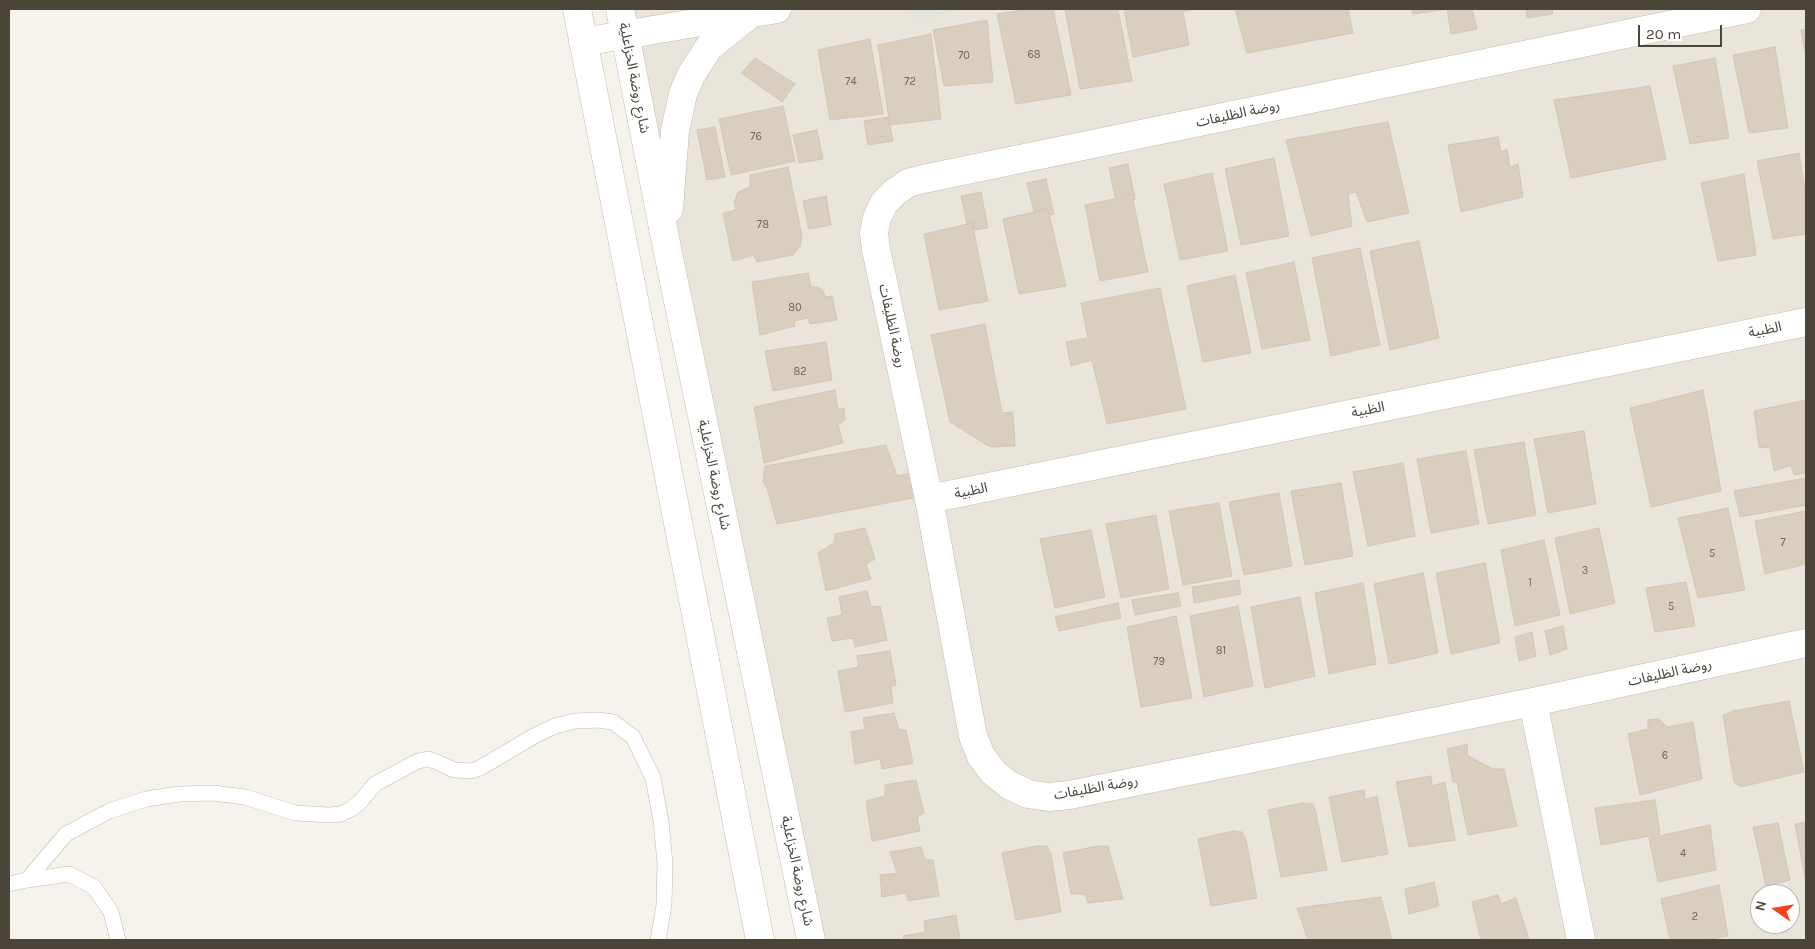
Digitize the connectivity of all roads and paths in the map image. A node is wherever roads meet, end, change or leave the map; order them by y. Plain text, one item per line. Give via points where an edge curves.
1 (777, 9) edge
2 (1747, 9) edge
3 (583, 10) edge
4 (749, 15) junction
5 (623, 22) edge
6 (583, 42) junction
7 (667, 248) junction
8 (1806, 322) edge
9 (929, 499) junction
10 (1806, 643) edge
11 (1533, 702) junction
12 (27, 880) junction
13 (9, 884) edge
14 (118, 940) edge
15 (658, 940) edge
16 (760, 940) edge
17 (811, 940) edge
18 (1581, 940) edge

1 - 4 street
2 - 9 street, روضة الظليفات via 908,184 884,203 874,233
3 - 6 street
4 - 5 street
4 - 7 street via 709,47 695,67 683,94 675,131
5 - 6 street
5 - 7 street, شارع روضة الخزاعلية
6 - 16 street
7 - 17 street, شارع روضة الخزاعلية
8 - 9 street, الظبية
9 - 11 street, روضة الظليفات via 973,736 981,756 994,772 1009,785 1028,794 1048,797 1070,795
10 - 11 street, روضة الظليفات
11 - 18 street
12 - 13 lane
12 - 14 lane via 69,874 94,887 111,912
12 - 15 lane via 66,834 109,811 146,799 213,793 245,797 295,813 341,814 360,802 375,784 418,761 428,760 454,770 472,771 555,726 598,720 613,722 633,737 653,778 662,821 665,864 664,905

